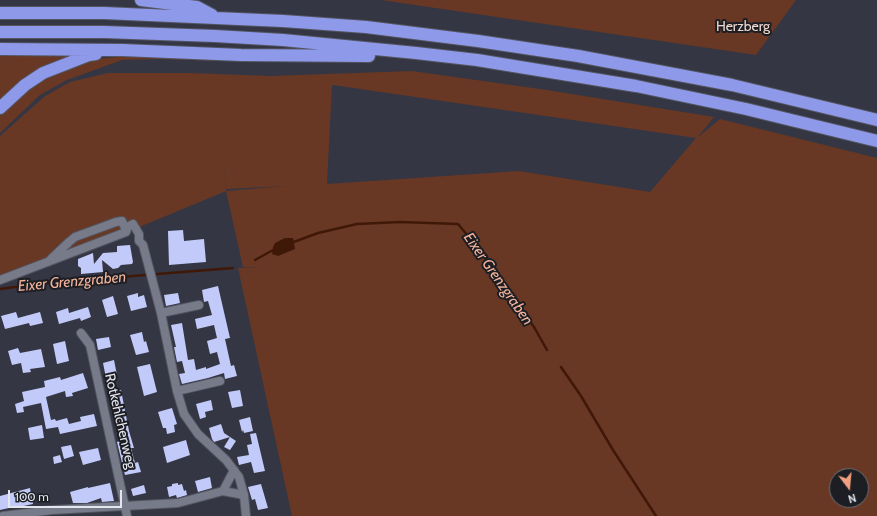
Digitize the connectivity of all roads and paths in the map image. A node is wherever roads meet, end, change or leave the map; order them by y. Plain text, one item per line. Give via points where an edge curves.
1 (140, 0) edge
2 (0, 12) edge
3 (216, 17) junction
4 (0, 32) edge
5 (0, 49) edge
6 (122, 50) junction
7 (416, 53) junction
8 (0, 108) edge
9 (877, 120) edge
10 (877, 141) edge
11 (126, 230) junction
12 (51, 259) junction
13 (0, 280) edge
14 (199, 305) dead end
15 (160, 313) junction
16 (82, 333) dead end
17 (220, 381) dead end
18 (177, 391) junction
19 (234, 470) junction
20 (223, 492) junction
21 (244, 495) junction
22 (125, 506) junction
23 (3, 516) edge
24 (127, 516) edge
25 (246, 516) edge

1 - 3 highway via 197,8
2 - 3 highway
3 - 9 highway via 366,27 578,56 732,85
4 - 7 highway via 216,36
5 - 6 highway
6 - 7 highway via 248,55 375,56
6 - 8 highway via 89,55 43,73 25,85
7 - 10 highway via 628,84
11 - 12 street
11 - 12 street via 122,221 116,222 76,238
11 - 15 street via 133,224 140,234 139,241 146,254
12 - 13 street
14 - 15 street
15 - 18 street
16 - 22 street, Rotkehlchenweg via 90,345
17 - 18 street
18 - 19 street via 184,414 191,425
19 - 20 street
19 - 21 street via 241,482
20 - 21 street
20 - 22 street via 178,503
21 - 25 street
22 - 23 street
22 - 24 street, Rotkehlchenweg

